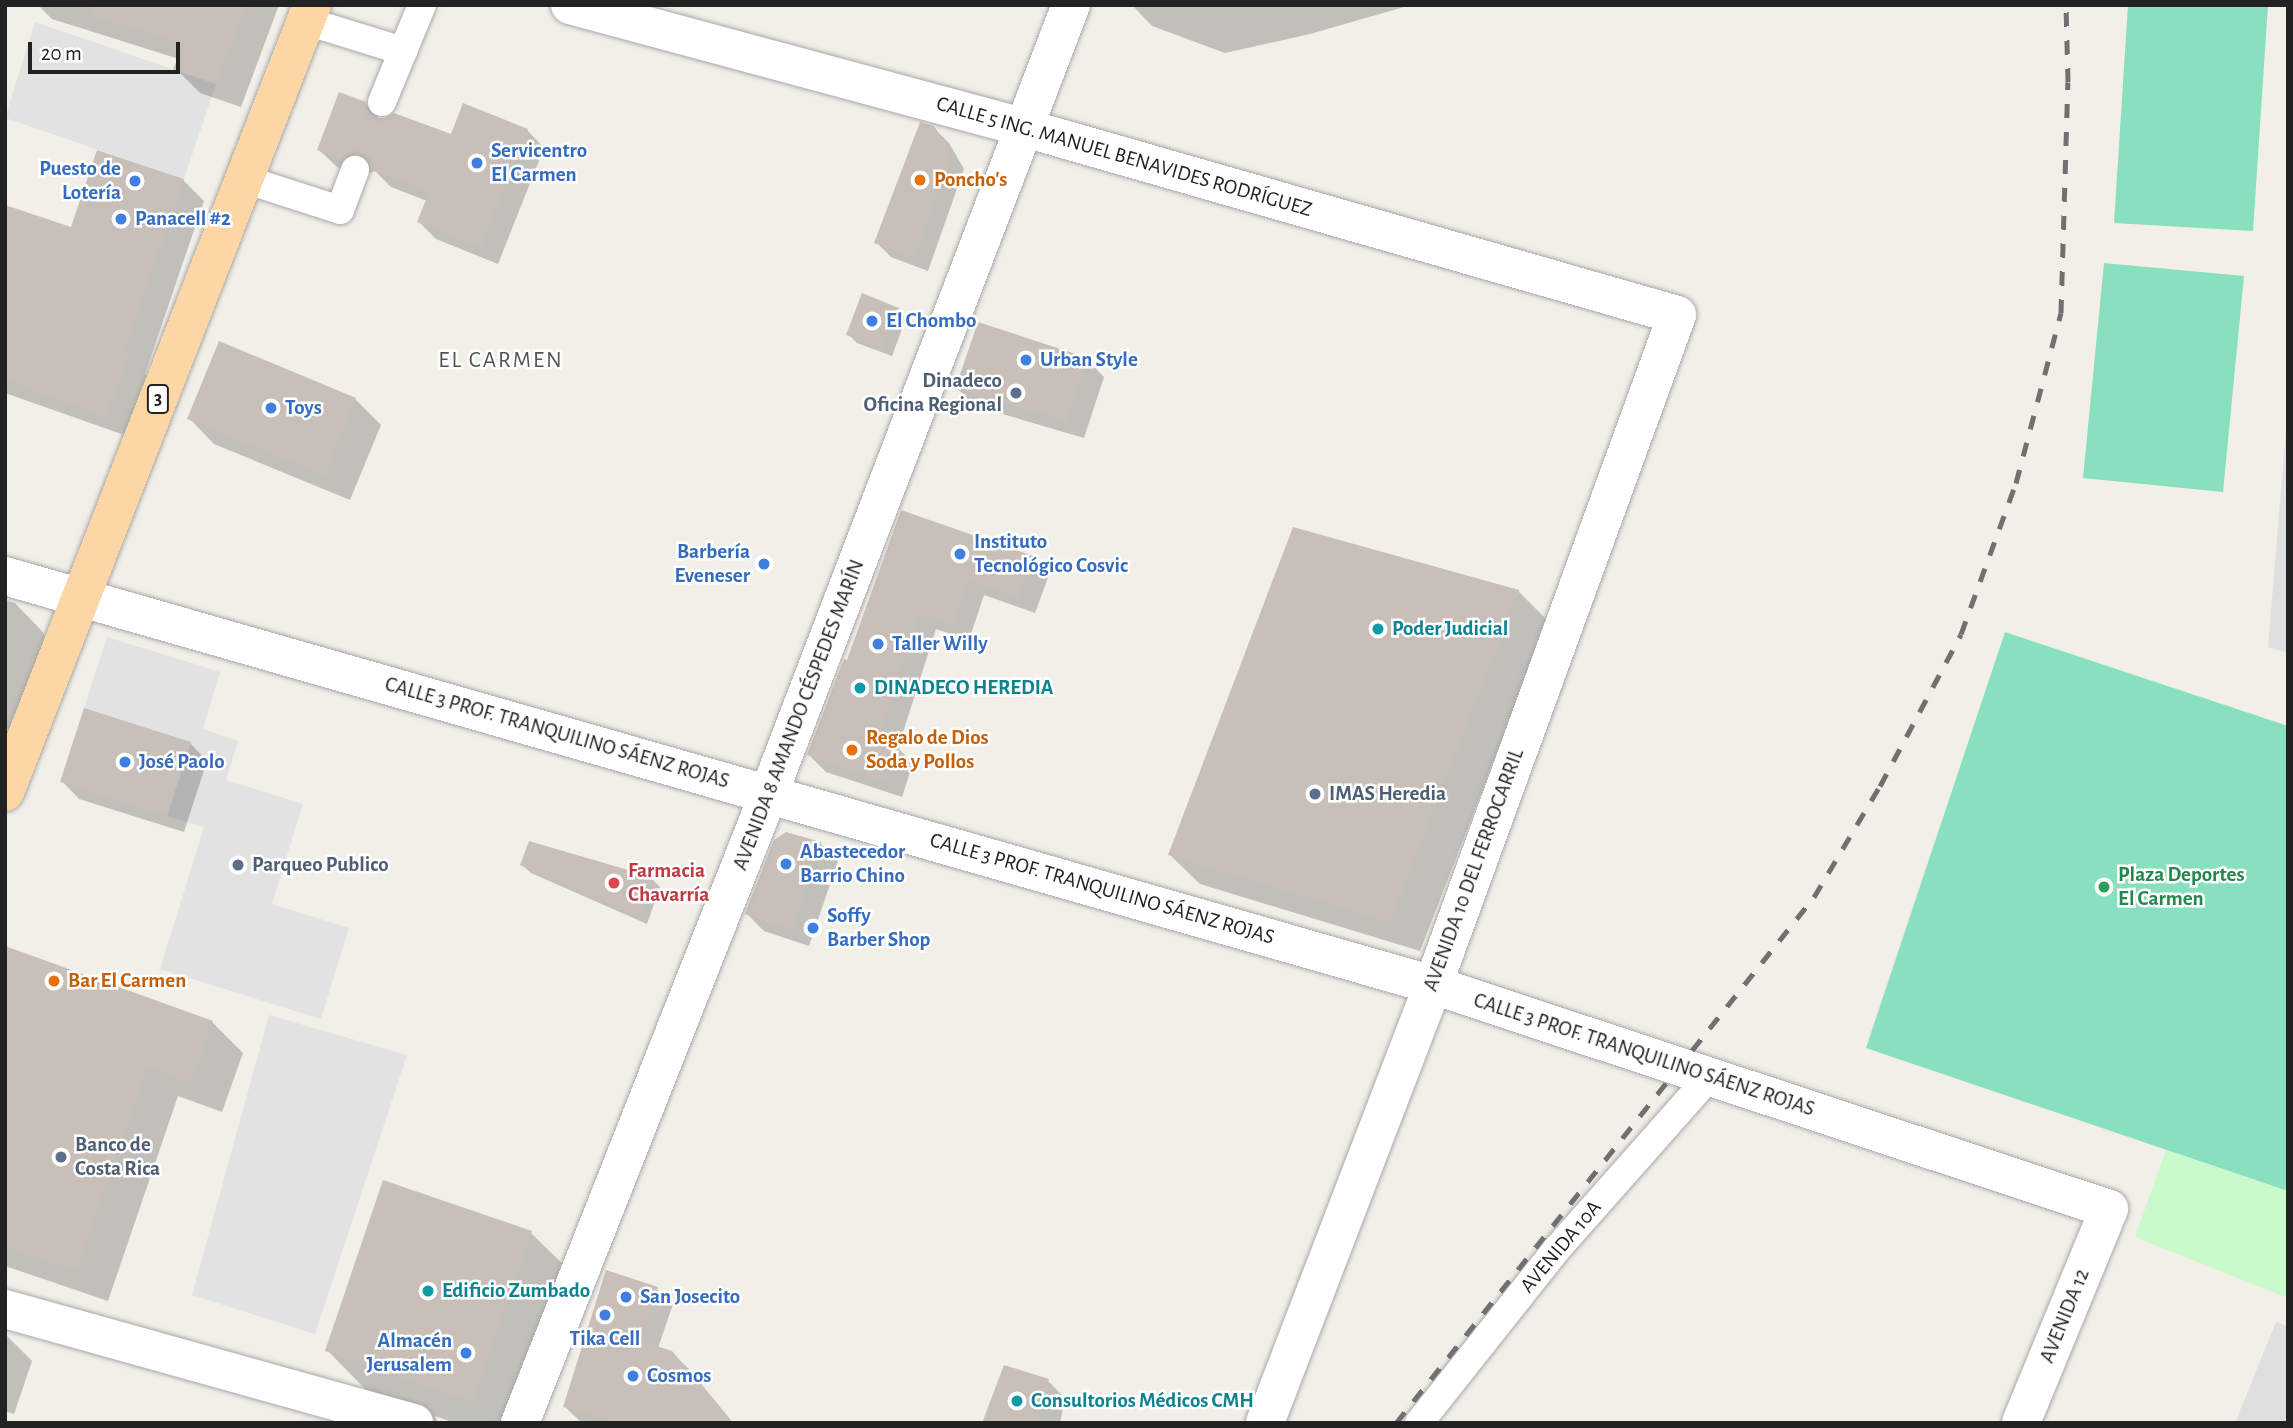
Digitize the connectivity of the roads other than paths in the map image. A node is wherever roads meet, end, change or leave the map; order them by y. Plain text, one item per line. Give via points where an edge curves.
1 (422, 5) edge
2 (570, 5) edge
3 (1071, 5) edge
4 (309, 13) edge
5 (403, 51) junction
6 (382, 103) dead end
7 (1025, 128) junction
8 (355, 170) dead end
9 (244, 179) junction
10 (1676, 316) joint
11 (5, 576) edge
12 (81, 597) junction
13 (5, 792) edge
14 (769, 793) junction
15 (1433, 985) junction
16 (1709, 1077) junction
17 (2109, 1209) joint
18 (5, 1309) edge
19 (414, 1423) edge
20 (520, 1423) edge
21 (1265, 1423) edge
22 (1419, 1423) edge
23 (2021, 1423) edge

1 - 5 lane
2 - 7 street, CALLE 5 ING. MANUEL BENAVIDES RODRÍGUEZ
3 - 7 street, AVENIDA 8 AMANDO CÉSPEDES MARÍN
4 - 5 lane
4 - 9 main road, 3
5 - 6 lane
7 - 10 street, CALLE 5 ING. MANUEL BENAVIDES RODRÍGUEZ
7 - 14 street, AVENIDA 8 AMANDO CÉSPEDES MARÍN
8 - 9 lane via 340,210
9 - 12 main road, 3
10 - 15 street, AVENIDA 10 DEL FERROCARRIL
11 - 12 street, CALLE 3 PROF. TRANQUILINO SÁENZ ROJAS
12 - 13 main road, 3
12 - 14 street, CALLE 3 PROF. TRANQUILINO SÁENZ ROJAS
14 - 15 street, CALLE 3 PROF. TRANQUILINO SÁENZ ROJAS
14 - 20 street, AVENIDA 8 AMANDO CÉSPEDES MARÍN
15 - 16 street, CALLE 3 PROF. TRANQUILINO SÁENZ ROJAS
15 - 21 street, AVENIDA 10 DEL FERROCARRIL
16 - 17 street, CALLE 3 PROF. TRANQUILINO SÁENZ ROJAS
16 - 22 lane, AVENIDA 10A via 1557,1249
17 - 23 street, AVENIDA 12
18 - 19 street

